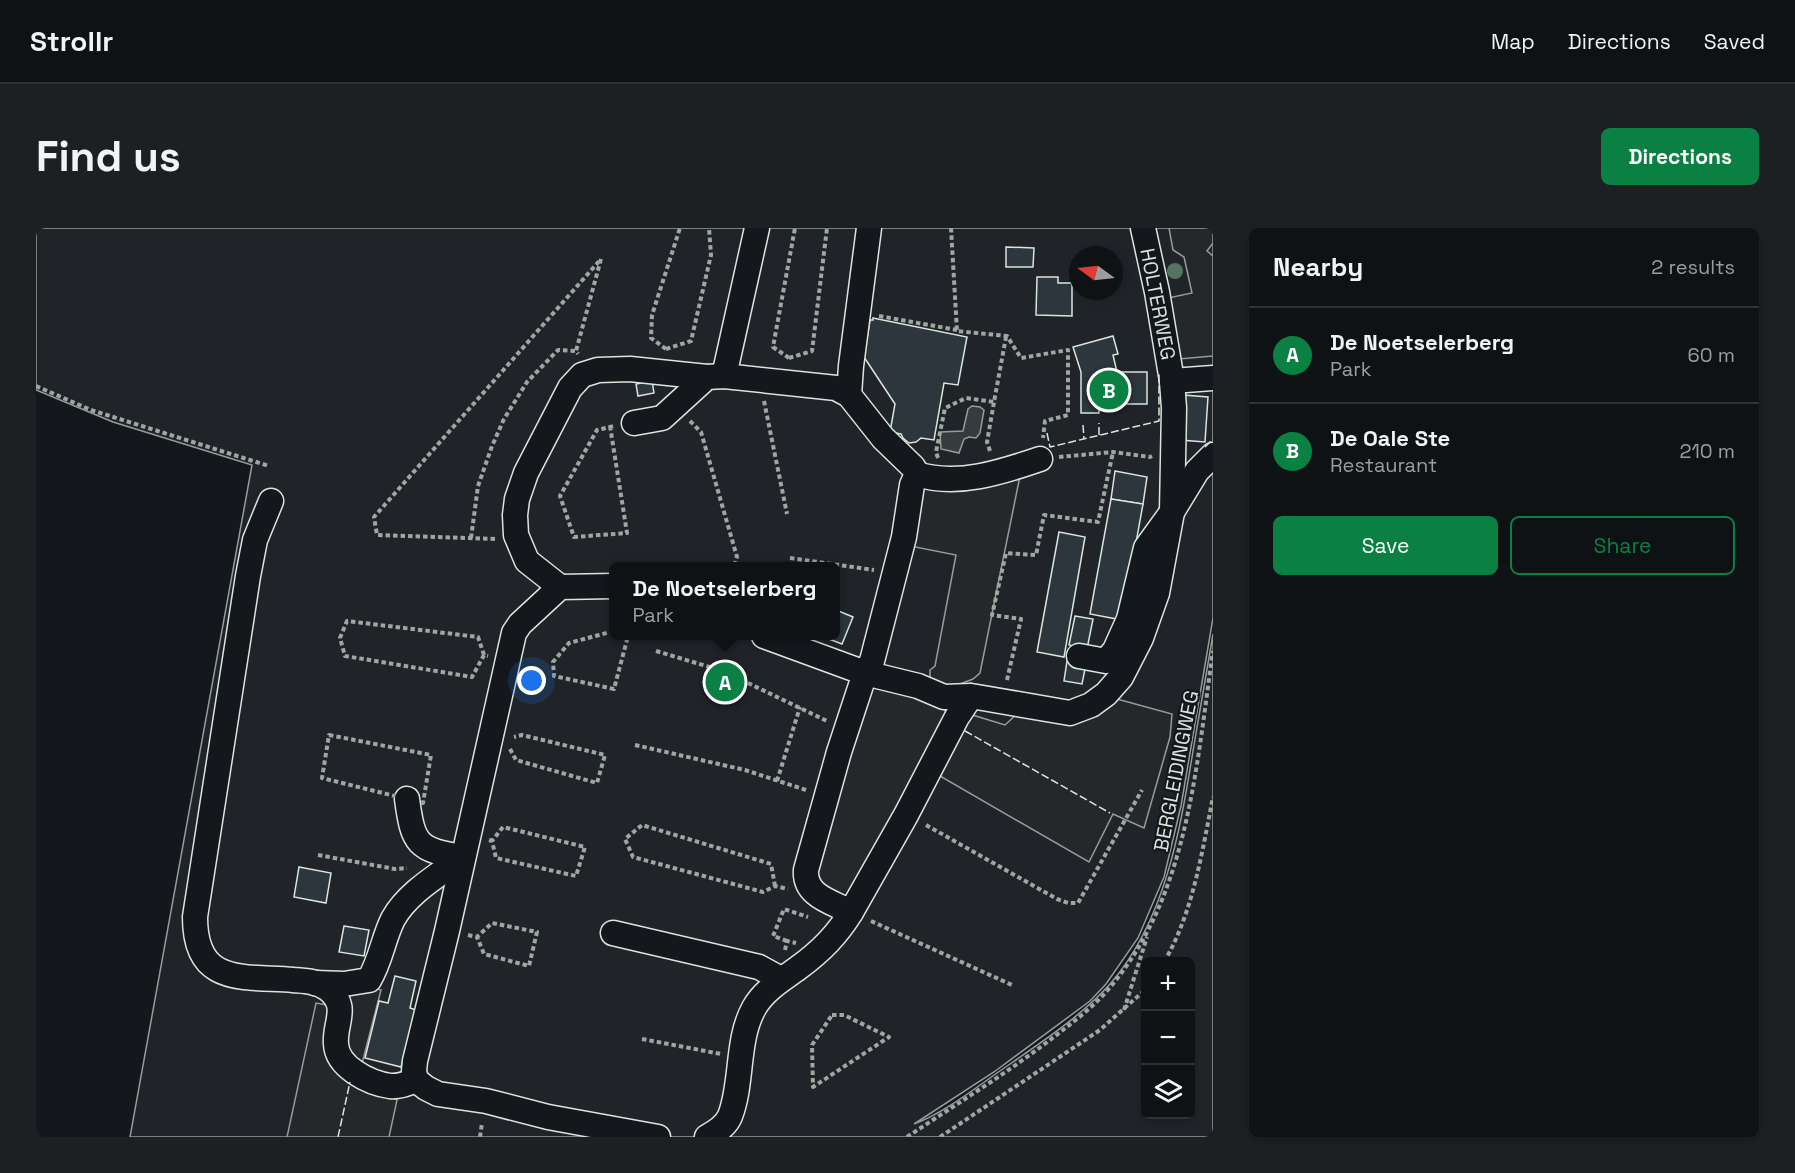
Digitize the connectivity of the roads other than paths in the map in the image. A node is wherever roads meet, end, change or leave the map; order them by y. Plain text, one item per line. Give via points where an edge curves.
1 (757, 228) edge
2 (869, 228) edge
3 (1143, 228) edge
4 (715, 377) junction
5 (1213, 378) edge
6 (1172, 381) junction
7 (849, 395) junction
8 (633, 423) dead end
9 (1213, 455) edge
10 (1040, 459) road end
11 (917, 474) junction
12 (271, 501) dead end
13 (1172, 512) junction
14 (609, 586) edge
15 (560, 587) junction
16 (775, 640) edge
17 (1079, 656) dead end
18 (865, 673) junction
19 (971, 696) junction
20 (407, 799) road end
21 (463, 858) junction
22 (851, 912) junction
23 (613, 933) dead end
24 (781, 979) junction
25 (315, 982) junction
26 (417, 1080) junction
27 (658, 1137) edge
28 (707, 1137) edge

1 - 4 lane
2 - 7 lane
3 - 6 lane, HOLTERWEG
4 - 7 lane via 836,388
4 - 8 lane via 662,418
4 - 15 lane via 630,369 588,372 570,388 526,473 515,515 516,535 527,561
5 - 6 lane, HOLTERWEG
6 - 13 lane, HOLTERWEG
7 - 11 lane
9 - 13 lane via 1197,471
10 - 11 lane via 999,472 943,480
11 - 18 lane via 895,573 872,661
12 - 25 lane via 255,540 248,576 195,936 201,954 219,972
13 - 17 lane via 1146,548 1129,619 1115,650 1106,661
13 - 19 lane via 1154,602 1141,638 1121,677 1106,694 1070,713
14 - 15 lane
15 - 21 lane via 520,624 495,657
16 - 18 lane
18 - 19 lane via 944,697
18 - 22 lane via 839,752 806,879 814,893
19 - 22 lane
20 - 21 lane via 411,828 421,846 437,854
21 - 25 lane via 401,908 369,980 344,984
21 - 26 lane via 415,1061
22 - 24 lane via 840,931
23 - 24 lane via 759,967
24 - 28 lane via 753,1008 730,1117 719,1131
25 - 26 lane via 335,997 342,1013 336,1043 340,1060 374,1082 402,1086
26 - 27 lane via 438,1094

